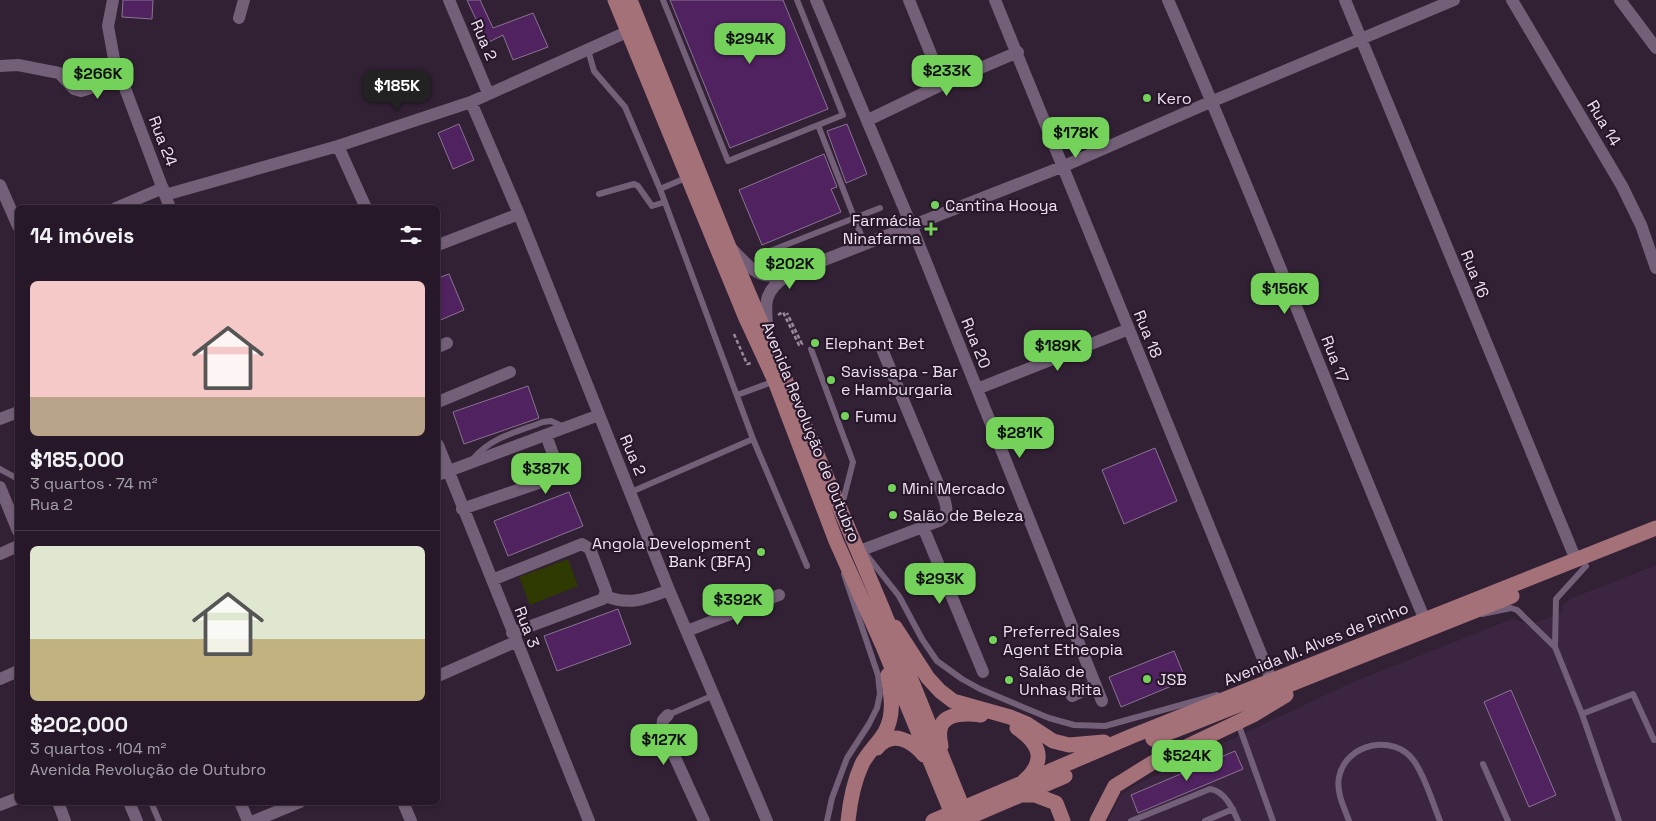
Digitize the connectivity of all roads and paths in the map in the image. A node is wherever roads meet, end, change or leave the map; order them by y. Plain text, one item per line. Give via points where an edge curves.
1 (113, 0) edge
2 (244, 0) edge
3 (449, 0) edge
4 (615, 0) edge
5 (630, 0) edge
6 (663, 0) edge
7 (797, 0) edge
8 (816, 0) edge
9 (909, 0) edge
10 (995, 0) edge
11 (1168, 0) edge
12 (1344, 0) edge
13 (1454, 0) edge
14 (1512, 0) edge
15 (1620, 0) edge
16 (239, 18) dead end
17 (629, 31) junction
18 (1360, 38) junction
19 (1656, 48) edge
20 (588, 50) junction
21 (1018, 52) junction
22 (0, 66) edge
23 (120, 78) junction
24 (943, 84) junction
25 (488, 94) junction
26 (1212, 101) junction
27 (471, 102) junction
28 (868, 120) junction
29 (818, 125) junction
30 (338, 146) junction
31 (1064, 166) junction
32 (688, 178) junction
33 (0, 185) edge
34 (660, 189) junction
35 (599, 194) dead end
36 (166, 197) edge
37 (665, 202) junction
38 (130, 205) edge
39 (365, 205) edge
40 (880, 208) dead end
41 (519, 214) junction
42 (854, 218) junction
43 (15, 219) edge
44 (912, 227) junction
45 (440, 244) edge
46 (865, 245) junction
47 (729, 246) junction
48 (765, 253) dead end
49 (804, 268) junction
50 (1656, 268) edge
51 (785, 313) joint
52 (1129, 329) junction
53 (769, 337) junction
54 (811, 349) dead end
55 (882, 349) dead end
56 (510, 372) dead end
57 (775, 381) junction
58 (977, 389) junction
59 (736, 395) junction
60 (440, 401) edge
61 (15, 413) edge
62 (598, 415) junction
63 (0, 419) edge
64 (566, 428) junction
65 (546, 435) junction
66 (753, 438) junction
67 (440, 459) edge
68 (469, 463) junction
69 (0, 469) edge
70 (442, 473) edge
71 (15, 477) edge
72 (0, 487) edge
73 (631, 492) junction
74 (462, 509) junction
75 (840, 511) junction
76 (15, 524) edge
77 (923, 527) junction
78 (1656, 528) edge
79 (850, 534) junction
80 (1656, 537) edge
81 (836, 541) junction
82 (15, 547) edge
83 (862, 550) junction
84 (0, 554) edge
85 (1581, 563) junction
86 (807, 566) dead end
87 (492, 580) junction
88 (668, 590) junction
89 (780, 595) dead end
90 (606, 596) junction
91 (883, 610) junction
92 (1425, 620) junction
93 (1454, 620) junction
94 (687, 631) junction
95 (514, 638) junction
96 (882, 644) junction
97 (1555, 647) junction
98 (15, 672) edge
99 (982, 672) dead end
100 (440, 675) edge
101 (1314, 677) junction
102 (0, 678) edge
103 (1272, 681) junction
104 (1096, 685) junction
105 (714, 695) junction
106 (1072, 696) dead end
107 (1102, 701) dead end
108 (1582, 714) junction
109 (668, 715) joint
110 (1238, 723) junction
111 (1132, 736) junction
112 (1656, 739) edge
113 (937, 762) junction
114 (1482, 764) dead end
115 (1020, 790) junction
116 (15, 799) edge
117 (993, 802) junction
118 (0, 804) edge
119 (59, 805) edge
120 (130, 805) edge
121 (152, 805) edge
122 (241, 805) edge
123 (293, 805) edge
124 (404, 805) edge
125 (1233, 809) junction
126 (66, 821) edge
127 (137, 821) edge
128 (159, 821) edge
129 (248, 821) edge
130 (254, 821) edge
131 (410, 821) edge
132 (589, 821) edge
133 (704, 821) edge
134 (767, 821) edge
135 (827, 821) edge
136 (848, 821) edge
137 (858, 821) edge
138 (932, 821) edge
139 (955, 821) edge
140 (960, 821) edge
141 (968, 821) edge
142 (1063, 821) edge
143 (1096, 821) edge
144 (1131, 821) edge
145 (1205, 821) edge
146 (1238, 821) edge
147 (1273, 821) edge
148 (1349, 821) edge
149 (1440, 821) edge
150 (1508, 821) edge
151 (1619, 821) edge

1 - 23 street, Rua 24 via 108,26
2 - 16 street
3 - 25 street, Rua 2
4 - 17 main road, Avenida Revolução de Outubro
5 - 47 main road, Avenida Revolução de Outubro
6 - 29 lane via 728,160
7 - 29 lane via 843,115
8 - 28 street, Rua 20
9 - 24 street
10 - 21 street, Rua 18
11 - 26 street, Rua 17
12 - 18 street, Rua 16
13 - 18 street
14 - 50 street, Rua 14 via 1622,186 1641,225
15 - 19 street
17 - 20 street
17 - 32 main road, Avenida Revolução de Outubro
18 - 26 street
18 - 85 street, Rua 16
20 - 25 street
20 - 34 lane via 594,71 625,107
21 - 24 street
21 - 31 street, Rua 18
22 - 23 street via 18,65 59,73 74,89 81,91
23 - 36 street, Rua 24
24 - 28 street
25 - 27 street
26 - 31 street
26 - 92 street, Rua 17
27 - 30 street
27 - 41 street, Rua 2
28 - 44 street, Rua 20
29 - 42 lane
30 - 36 street
30 - 39 street
31 - 44 street
31 - 52 street, Rua 18
32 - 34 lane
32 - 57 main road, Avenida Revolução de Outubro
33 - 43 street
34 - 37 lane
35 - 37 lane via 634,184 652,206
36 - 38 street
37 - 59 lane
40 - 42 lane
41 - 45 street
41 - 62 street, Rua 2
42 - 46 lane
42 - 48 lane
44 - 46 street
44 - 58 street, Rua 20
46 - 49 street
47 - 49 street via 758,275 776,276
47 - 53 main road, Avenida Revolução de Outubro
49 - 53 street via 778,281 768,295 765,307
51 - 51 path via 799,345 802,344
52 - 58 street
52 - 103 street, Rua 18
53 - 75 main road, Avenida Revolução de Outubro
54 - 75 lane via 853,462
55 - 77 street via 946,505 945,518
56 - 60 street
57 - 59 lane
57 - 81 main road, Avenida Revolução de Outubro
58 - 104 street, Rua 20
59 - 66 lane
61 - 63 street
62 - 64 street
62 - 73 street, Rua 2
64 - 65 street
64 - 68 lane via 551,421 543,422 493,441
65 - 68 street
65 - 74 street via 559,476
66 - 73 lane
66 - 86 lane
67 - 70 street, Rua 3
68 - 70 street
69 - 71 lane
70 - 74 street, Rua 3
72 - 76 street
73 - 88 street, Rua 2
74 - 87 street, Rua 3
75 - 79 main road, Avenida Revolução de Outubro
77 - 83 street
77 - 99 street
78 - 85 main road, Avenida M. Alves de Pinho
79 - 83 lane
79 - 91 main road, Avenida Revolução de Outubro
80 - 85 main road, Avenida M. Alves de Pinho
81 - 96 main road, Avenida Revolução de Outubro
81 - 135 lane via 848,592 878,675 880,694 869,724 847,758
82 - 84 street
83 - 103 lane via 899,596 937,661 980,689 1062,722 1105,726
85 - 92 main road, Avenida M. Alves de Pinho
85 - 93 main road, Avenida M. Alves de Pinho
85 - 97 lane via 1556,600
87 - 90 street via 582,544 590,549
87 - 95 street, Rua 3
88 - 90 street via 631,602
88 - 94 street, Rua 2
89 - 94 street
90 - 95 street
91 - 111 main road via 928,678 953,701 1010,717 1053,741 1069,746
91 - 113 main road, Avenida Revolução de Outubro
92 - 103 main road, Avenida M. Alves de Pinho
93 - 97 lane via 1511,608
93 - 101 main road, Avenida M. Alves de Pinho
94 - 105 street, Rua 2
95 - 100 street
95 - 132 street, Rua 3
96 - 113 main road, Avenida Revolução de Outubro
96 - 136 main road via 892,712 885,732 863,762 851,793
97 - 108 lane
98 - 102 street
101 - 110 main road
101 - 115 main road, Avenida M. Alves de Pinho
103 - 111 main road, Avenida M. Alves de Pinho
104 - 106 street
104 - 107 street, Rua 20
105 - 109 lane
105 - 134 street, Rua 2
108 - 112 lane via 1633,694
108 - 151 lane
109 - 133 street via 662,729
110 - 143 main road via 1152,763 1115,786
110 - 147 lane
111 - 115 main road, Avenida M. Alves de Pinho
113 - 115 main road via 941,725 950,717 975,714 1002,722 1027,735 1035,743 1038,754 1038,764
113 - 137 main road via 903,738 890,739 880,745 859,780 854,807
113 - 139 main road, Avenida Revolução de Outubro
113 - 141 main road, Avenida Revolução de Outubro
114 - 150 lane
115 - 117 main road, Avenida M. Alves de Pinho
115 - 142 main road via 1056,803
116 - 118 street
117 - 138 main road
117 - 140 main road
119 - 126 street
120 - 127 street
121 - 128 lane
122 - 129 street
123 - 130 street
124 - 131 street
125 - 144 lane via 1221,793 1210,789
125 - 145 lane
125 - 146 lane
148 - 149 lane via 1339,790 1339,777 1352,754 1377,744 1404,751 1414,761

